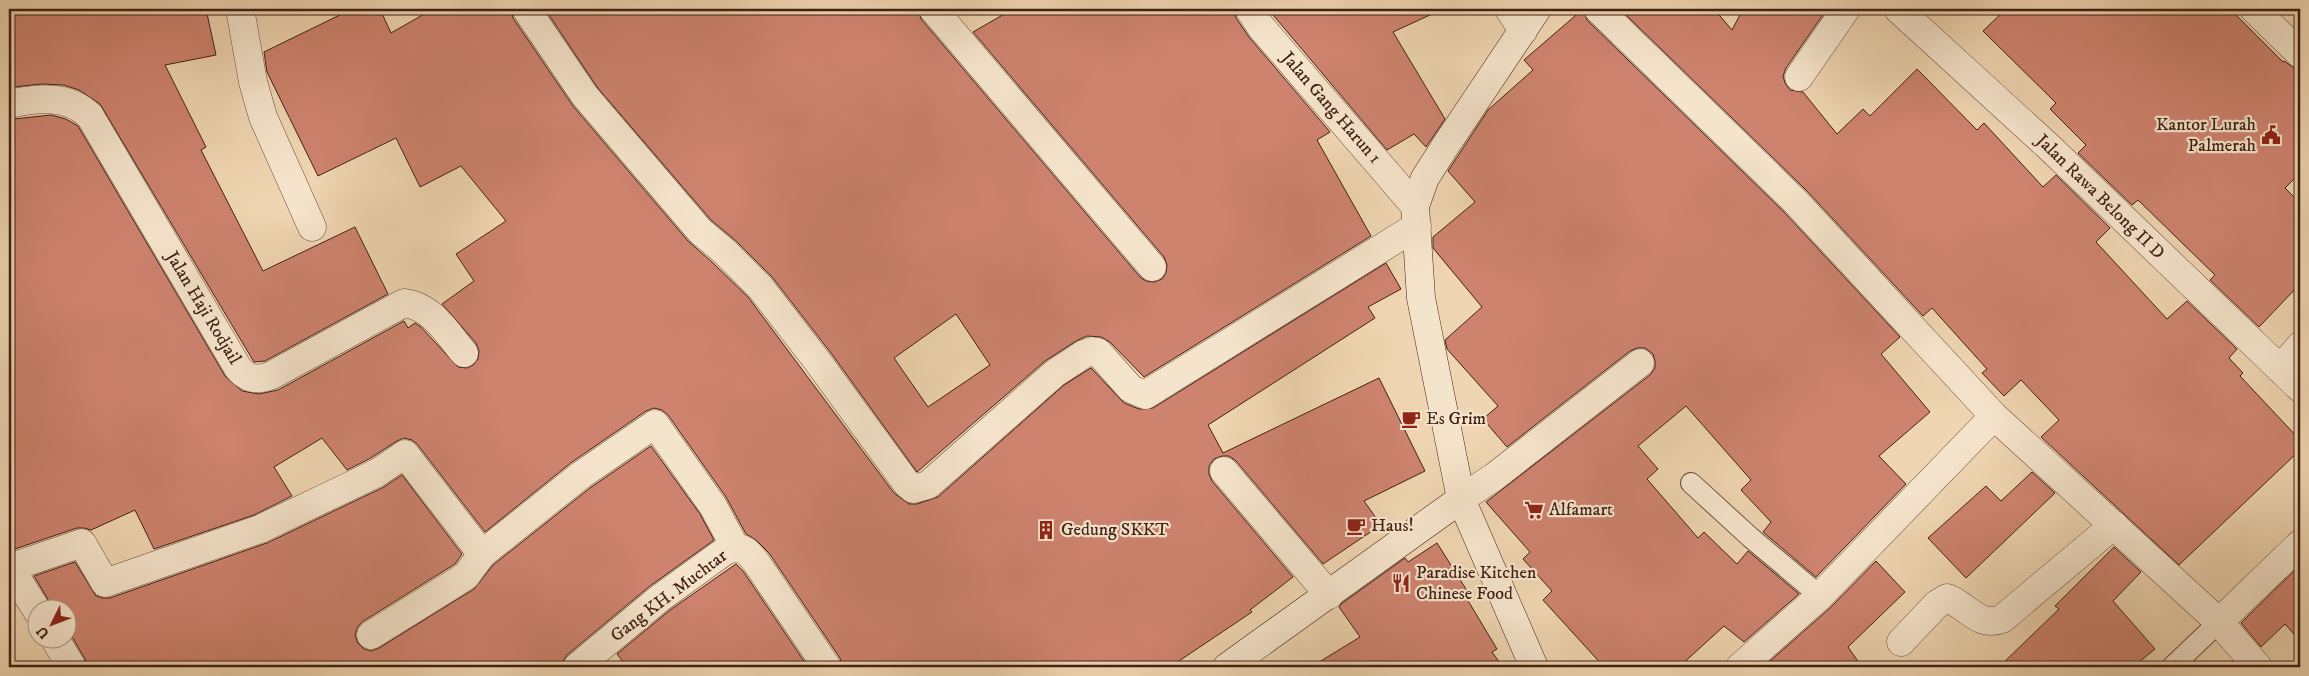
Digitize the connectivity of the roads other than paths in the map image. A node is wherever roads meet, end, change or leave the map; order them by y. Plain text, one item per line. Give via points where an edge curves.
1 (240, 9) edge
2 (526, 9) edge
3 (934, 9) edge
4 (1249, 9) edge
5 (1537, 9) edge
6 (1598, 9) edge
7 (1846, 9) edge
8 (1898, 9) edge
9 (2254, 9) edge
10 (1516, 20) edge
11 (2300, 54) edge
12 (1799, 77) dead end
13 (9, 104) edge
14 (1416, 216) junction
15 (312, 227) dead end
16 (1152, 267) dead end
17 (2300, 346) edge
18 (464, 354) dead end
19 (1640, 363) dead end
20 (2280, 369) junction
21 (2300, 388) edge
22 (1994, 416) junction
23 (1224, 471) dead end
24 (1691, 483) dead end
25 (1461, 499) junction
26 (2114, 526) junction
27 (2300, 544) edge
28 (735, 547) junction
29 (482, 554) junction
30 (9, 567) edge
31 (1329, 595) junction
32 (1820, 596) junction
33 (29, 598) edge
34 (2219, 622) junction
35 (371, 636) dead end
36 (1901, 642) dead end
37 (60, 648) edge
38 (72, 667) edge
39 (577, 667) edge
40 (827, 667) edge
41 (1228, 667) edge
42 (1534, 667) edge
43 (1740, 667) edge
44 (2172, 667) edge
45 (2258, 667) edge

1 - 15 street via 253,82 264,118
2 - 14 street via 585,96 700,231 760,287 913,489 928,485 1055,373 1084,354 1098,352 1131,389 1145,395
3 - 16 street
4 - 14 street, Jalan Gang Harun 1
5 - 10 street
6 - 22 street via 1795,201
7 - 12 street
8 - 20 street, Jalan Rawa Belong II D via 2049,147
9 - 11 street
10 - 14 street via 1425,178
13 - 18 street, Jalan Haji Rodjail via 63,100 75,104 90,116 244,376 261,380 272,375 404,303 416,304 431,314
14 - 25 street via 1421,298
17 - 20 street
19 - 25 street
20 - 21 street, Jalan Rawa Belong II D
22 - 26 street
22 - 32 street
23 - 31 street
24 - 32 lane
25 - 31 street
25 - 42 street
26 - 34 street
26 - 36 street via 2002,619 1993,623 1977,618 1947,598 1937,604
27 - 34 street
28 - 29 street via 713,506 655,424 581,475
28 - 39 street, Gang KH. Muchtar via 660,598
28 - 40 street, Gang KH. Muchtar via 750,553
29 - 30 street via 405,454 377,473 260,529 105,583 82,543
29 - 35 street via 466,576
30 - 33 street
31 - 41 street
32 - 43 street
34 - 44 lane
34 - 45 street
37 - 38 street

